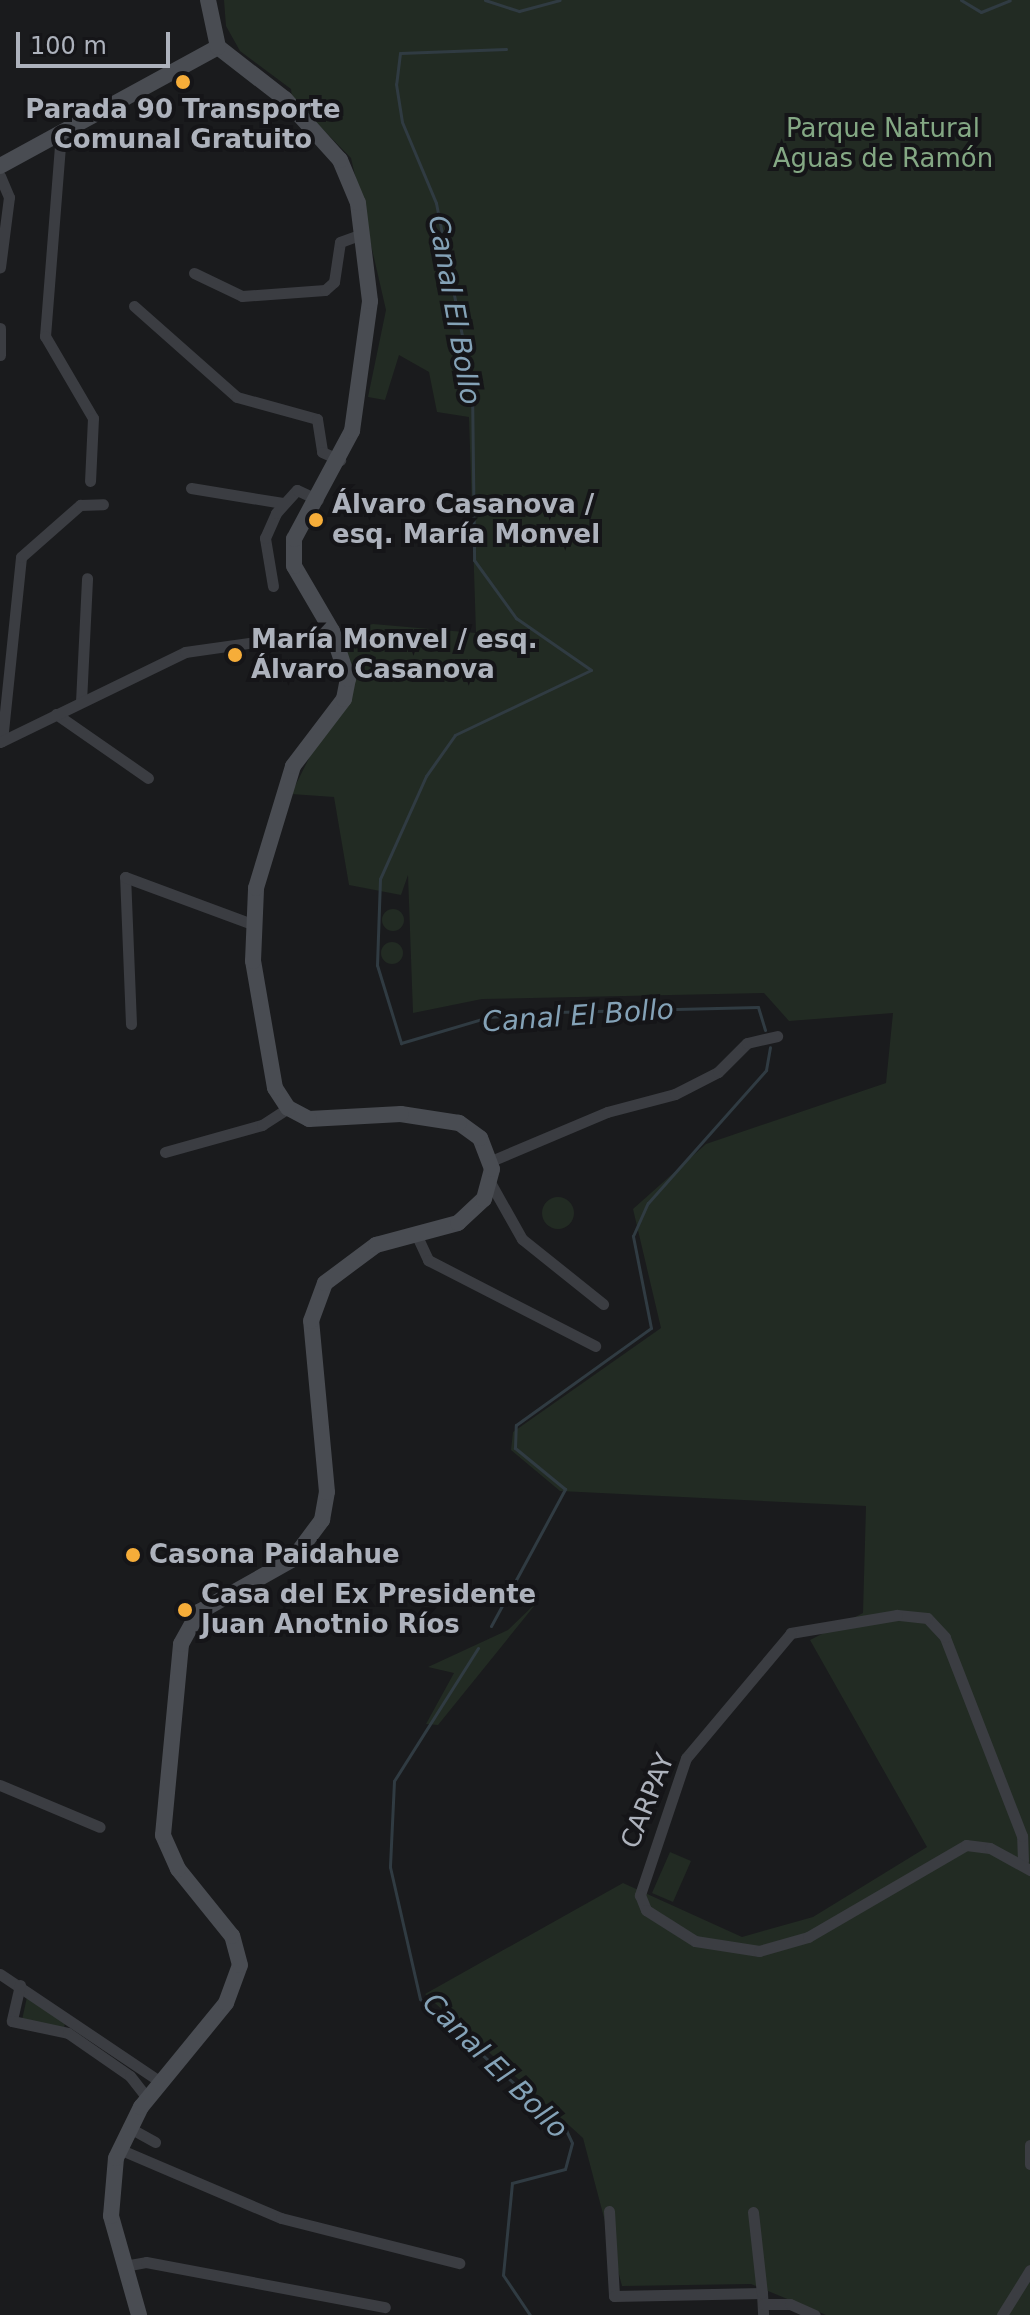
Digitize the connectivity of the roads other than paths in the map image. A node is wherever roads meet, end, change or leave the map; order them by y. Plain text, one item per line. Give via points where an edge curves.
1 (208, 0) edge
2 (218, 47) junction
3 (61, 133) junction
4 (0, 166) edge
5 (0, 176) edge
6 (362, 234) junction
7 (0, 267) edge
8 (194, 273) dead end
9 (134, 306) dead end
10 (0, 328) edge
11 (0, 355) edge
12 (340, 460) junction
13 (90, 481) dead end
14 (191, 488) dead end
15 (318, 500) junction
16 (283, 503) junction
17 (103, 504) dead end
18 (87, 578) dead end
19 (273, 586) dead end
20 (332, 631) junction
21 (81, 702) junction
22 (56, 714) junction
23 (1, 742) edge
24 (148, 778) dead end
25 (252, 924) junction
26 (131, 1024) dead end
27 (777, 1036) dead end
28 (288, 1108) junction
29 (165, 1152) dead end
30 (491, 1161) junction
31 (491, 1184) junction
32 (416, 1234) junction
33 (603, 1304) dead end
34 (595, 1346) dead end
35 (0, 1785) edge
36 (100, 1827) dead end
37 (1027, 1866) edge
38 (0, 1974) edge
39 (20, 1985) junction
40 (70, 2028) junction
41 (161, 2082) junction
42 (148, 2099) junction
43 (128, 2127) junction
44 (155, 2142) dead end
45 (1030, 2145) edge
46 (119, 2149) junction
47 (1030, 2164) edge
48 (609, 2211) dead end
49 (753, 2212) dead end
50 (459, 2263) dead end
51 (124, 2266) junction
52 (1030, 2270) edge
53 (763, 2304) edge
54 (385, 2307) dead end
55 (139, 2315) edge
56 (815, 2315) edge
57 (1002, 2315) edge

1 - 2 street
2 - 3 street
2 - 6 street via 332,147 354,188
3 - 4 street
3 - 13 street via 45,336 93,418
5 - 7 street via 9,197
6 - 8 street via 340,242 334,282 325,290 242,296
6 - 12 street via 369,335 360,401
9 - 12 street via 237,397 317,419 322,452
10 - 11 street
12 - 15 street
14 - 16 street
15 - 16 street via 297,490
15 - 20 street via 297,527 292,554
16 - 19 street via 265,538
17 - 23 street via 80,505 21,557
18 - 21 street
20 - 21 street via 201,647
20 - 25 street via 348,679 344,699 293,766 260,870
21 - 22 street
22 - 23 street
22 - 24 street
25 - 26 street via 125,877
25 - 28 street via 273,1080
27 - 30 street via 747,1043 718,1072 675,1094 607,1112
28 - 29 street via 262,1125
28 - 30 street via 316,1120 401,1114 459,1123 480,1138
30 - 31 street
31 - 32 street via 458,1223
31 - 33 street via 522,1239
32 - 34 street via 428,1260
32 - 41 street via 353,1258 315,1301 311,1331 327,1492 318,1529 287,1563 199,1612 181,1644 163,1835 178,1869 236,1943 239,1974 220,2012
35 - 36 street
37 - 37 street, CARPAY via 1022,1836 945,1637 927,1618 897,1615 791,1633 686,1758 640,1895 646,1910 695,1941 759,1951 808,1937 956,1849 990,1848
38 - 39 street
39 - 40 street
39 - 40 street via 12,2021
40 - 41 street
40 - 42 street via 130,2076
41 - 42 street
42 - 43 street
43 - 44 street
43 - 46 street
45 - 47 street
46 - 50 street via 281,2218
46 - 51 street via 110,2206
48 - 53 street via 614,2296
49 - 53 street
51 - 54 street via 146,2262
51 - 55 street
52 - 57 street
53 - 56 street via 790,2304

